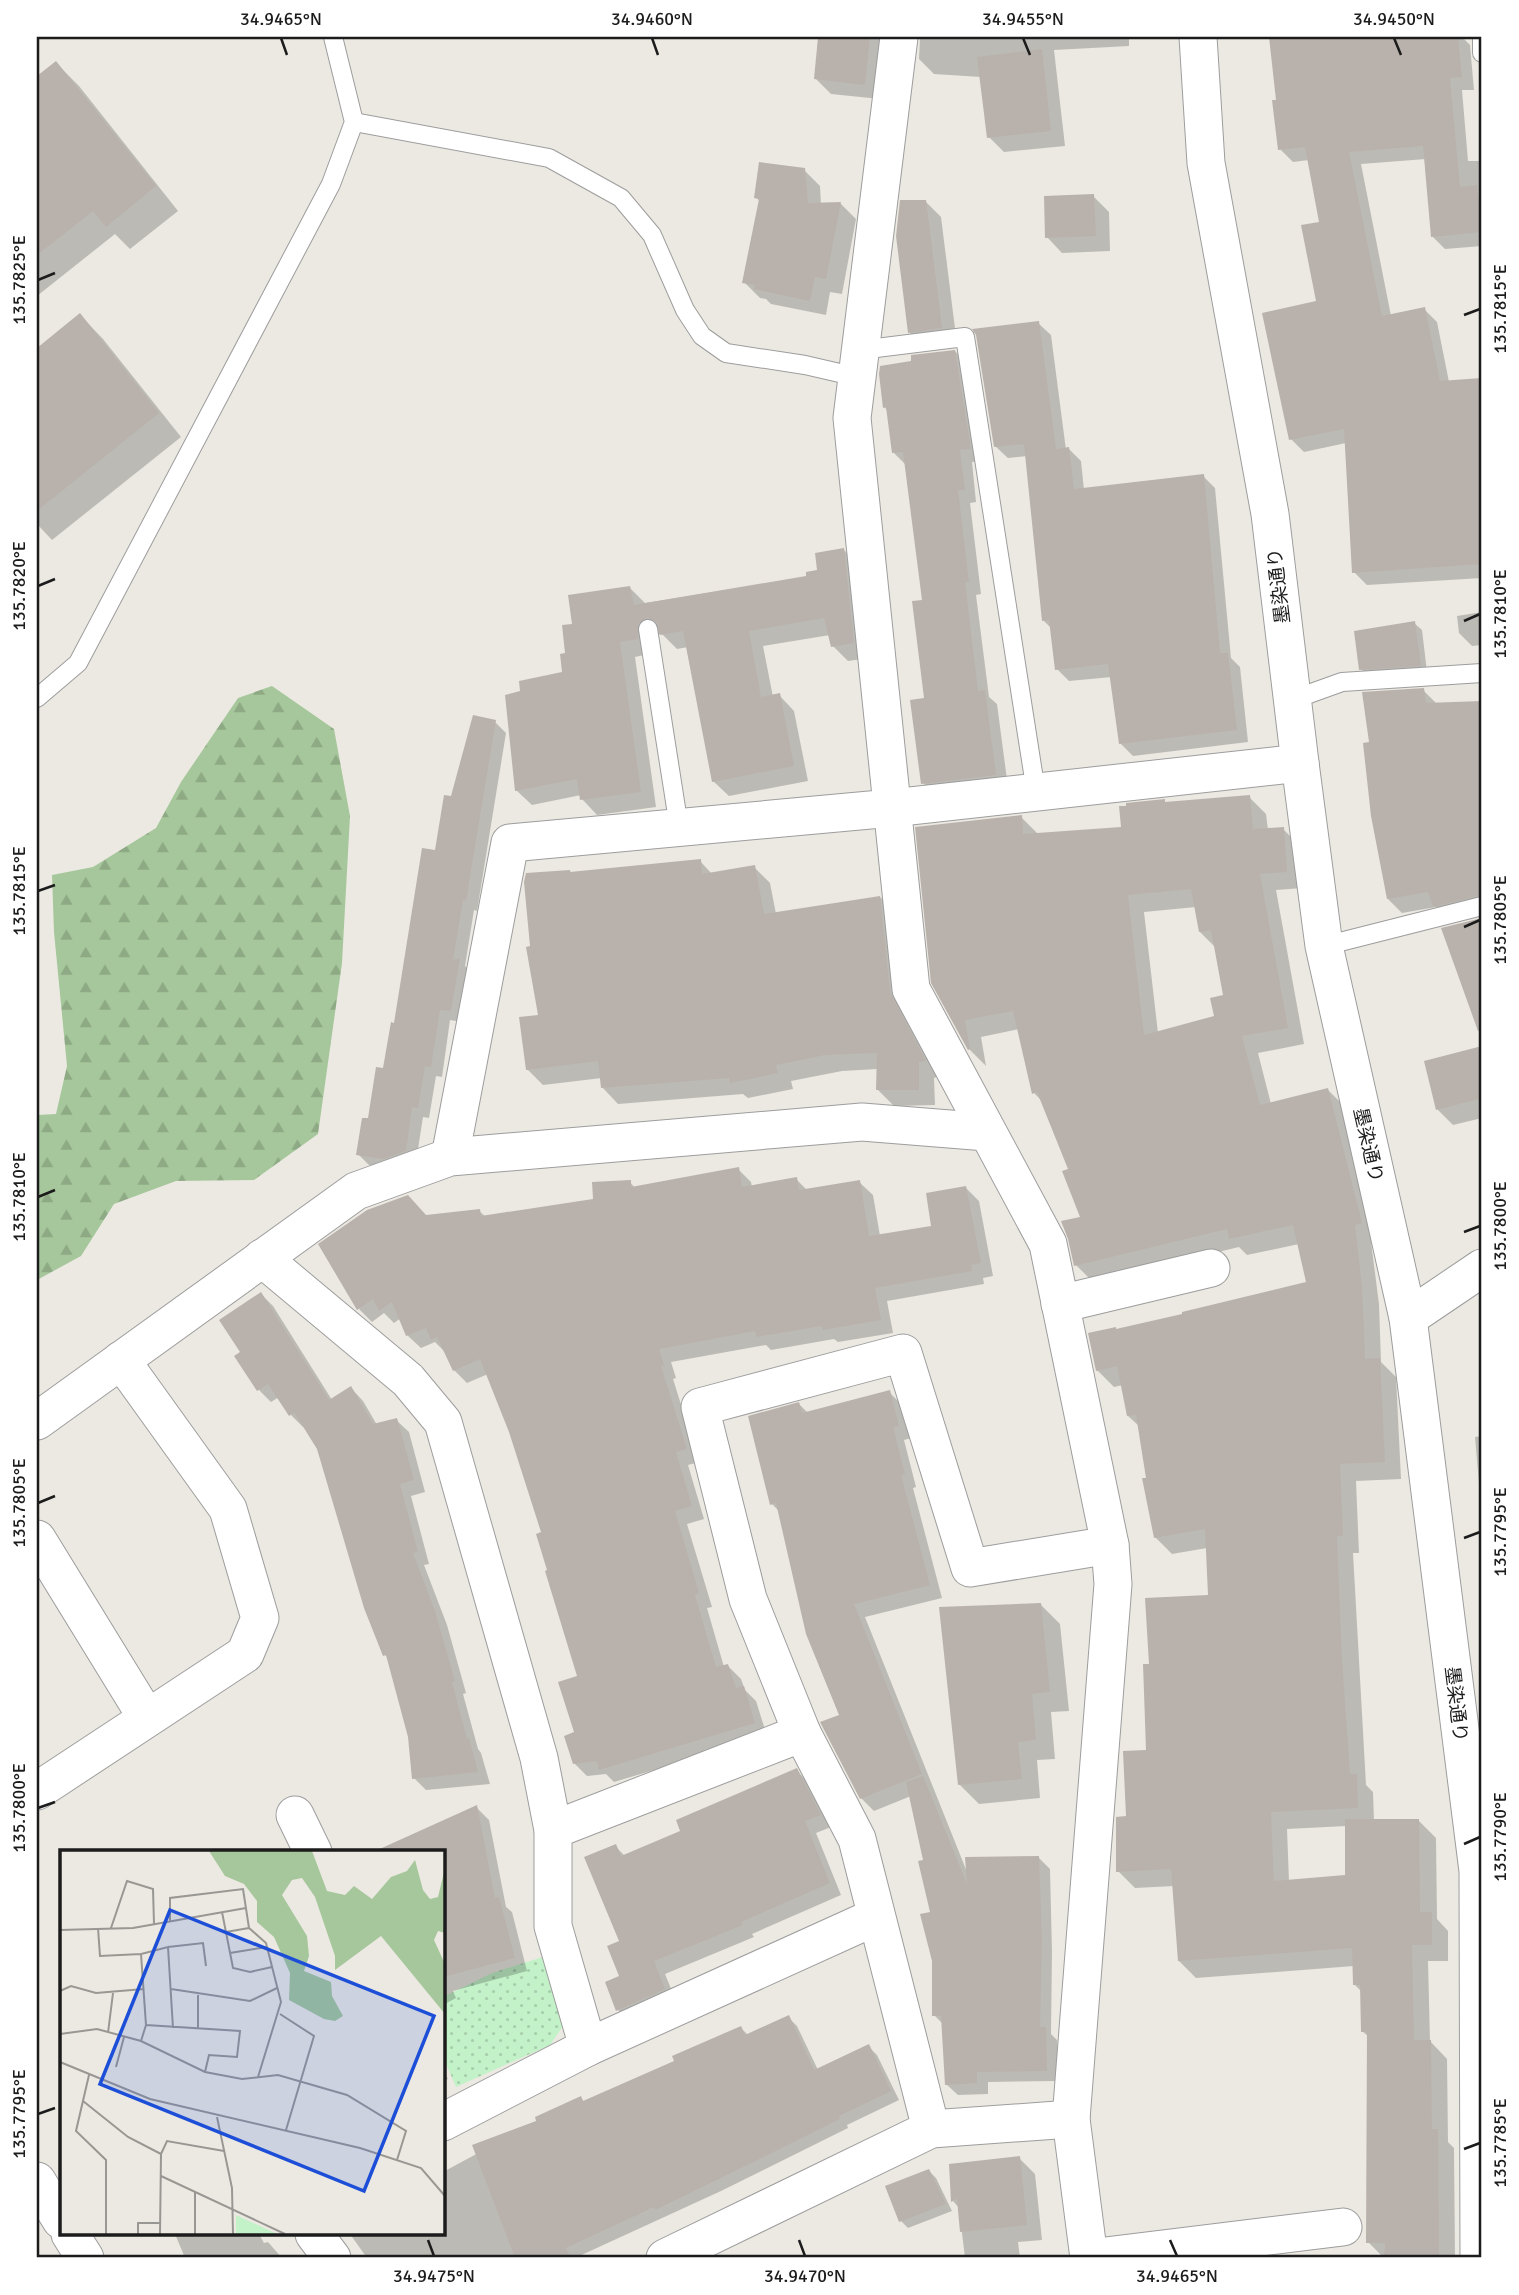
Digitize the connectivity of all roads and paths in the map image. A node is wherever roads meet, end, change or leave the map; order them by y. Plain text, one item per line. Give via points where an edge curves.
1 (333, 37) edge
2 (899, 37) edge
3 (1198, 37) edge
4 (1482, 37) edge
5 (1482, 53) edge
6 (354, 122) junction
7 (858, 363) junction
8 (648, 629) dead end
9 (1482, 673) edge
10 (37, 698) edge
11 (1292, 700) junction
12 (1300, 763) junction
13 (1037, 792) junction
14 (892, 808) junction
15 (680, 827) junction
16 (1482, 906) edge
17 (1324, 946) junction
18 (988, 1132) junction
19 (450, 1157) junction
20 (262, 1258) junction
21 (1211, 1268) dead end
22 (1482, 1268) edge
23 (1060, 1304) junction
24 (1408, 1318) junction
25 (121, 1360) junction
26 (37, 1421) edge
27 (37, 1539) edge
28 (1110, 1545) junction
29 (147, 1718) junction
30 (802, 1733) junction
31 (37, 1791) edge
32 (295, 1815) dead end
33 (553, 1830) junction
34 (312, 1850) edge
35 (876, 1917) junction
36 (588, 2047) junction
37 (1072, 2119) junction
38 (444, 2121) edge
39 (931, 2129) junction
40 (37, 2181) edge
41 (60, 2218) edge
42 (1343, 2227) dead end
43 (71, 2236) edge
44 (315, 2236) edge
45 (669, 2257) edge
46 (85, 2258) edge
47 (331, 2258) edge
48 (1089, 2258) edge
49 (1479, 2258) edge

1 - 6 lane
2 - 7 street
3 - 11 street, 墨染通り via 1206,163 1270,514
4 - 5 lane
6 - 7 lane via 549,158 621,198 652,235 685,310 702,336 726,353 805,365
6 - 10 lane via 331,184 78,663
7 - 13 lane via 965,337
7 - 14 street via 852,418
8 - 15 lane
9 - 11 lane via 1342,682
11 - 12 street, 墨染通り
12 - 13 street
12 - 17 street, 墨染通り
13 - 14 street
14 - 15 street
14 - 18 street via 911,989
15 - 19 street via 510,842
16 - 17 lane
17 - 24 street, 墨染通り
18 - 19 street via 862,1122
18 - 23 street via 1048,1244
19 - 20 street via 356,1191
20 - 25 street
20 - 33 street via 408,1380 443,1422 539,1759
21 - 23 street
22 - 24 street
23 - 28 street
24 - 49 street, 墨染通り via 1478,1871
25 - 26 street
25 - 29 street via 228,1509 260,1618 245,1654
27 - 29 street
28 - 30 street via 970,1568 903,1353 700,1407 748,1600
28 - 37 street via 1113,1584
29 - 31 street
30 - 33 street
30 - 35 street via 858,1839
32 - 34 street
33 - 36 street via 553,1926
35 - 36 street
35 - 39 street
36 - 38 street
37 - 39 street
37 - 48 street
39 - 45 street
40 - 41 street
42 - 48 street
43 - 46 street
44 - 47 street

